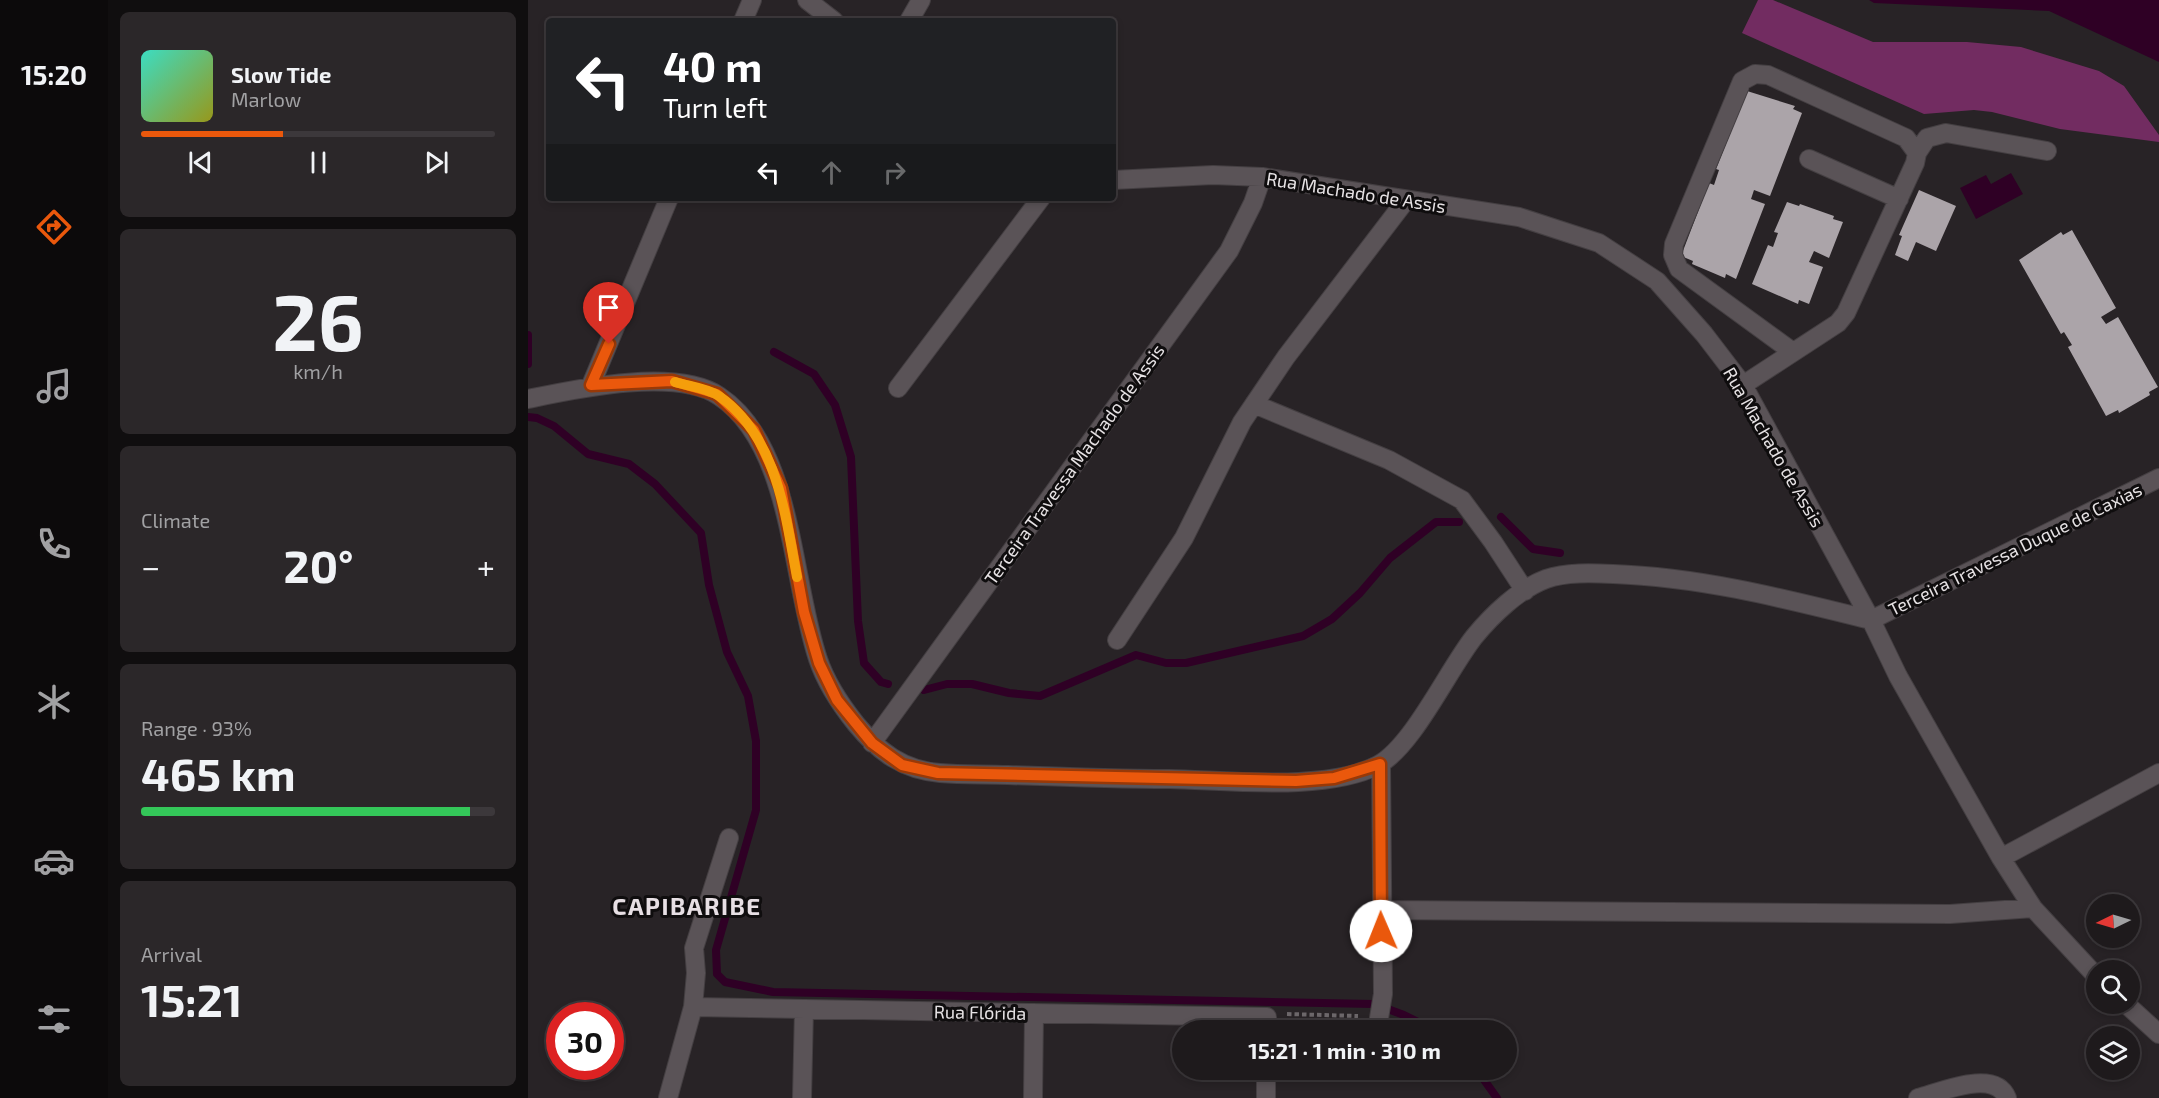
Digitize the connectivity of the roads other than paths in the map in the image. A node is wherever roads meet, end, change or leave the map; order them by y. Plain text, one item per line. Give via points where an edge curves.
1 (752, 0) edge
2 (807, 0) edge
3 (921, 0) edge
4 (744, 18) edge
5 (830, 18) edge
6 (911, 18) edge
7 (2047, 152) dead end
8 (1917, 153) junction
9 (1809, 159) dead end
10 (1262, 177) junction
11 (1116, 180) edge
12 (1899, 199) junction
13 (1406, 200) junction
14 (668, 201) edge
15 (1039, 201) edge
16 (1793, 352) junction
17 (591, 385) junction
18 (1743, 385) junction
19 (898, 388) dead end
20 (536, 397) edge
21 (1254, 404) junction
22 (2159, 478) edge
23 (1525, 591) junction
24 (1871, 620) junction
25 (1117, 640) dead end
26 (872, 743) junction
27 (1380, 764) junction
28 (2159, 773) edge
29 (729, 838) dead end
30 (2001, 858) junction
31 (2033, 908) junction
32 (1381, 910) junction
33 (2086, 965) edge
34 (693, 1007) junction
35 (804, 1009) junction
36 (1034, 1013) junction
37 (2137, 1014) edge
38 (1379, 1018) road end
39 (1182, 1020) edge
40 (2159, 1034) edge
41 (1266, 1080) edge
42 (668, 1098) edge
43 (802, 1098) edge
44 (1033, 1098) edge
45 (1266, 1098) edge
46 (1918, 1098) edge
47 (2007, 1098) edge

1 - 4 street
2 - 5 street
3 - 6 street
7 - 8 street via 1946,133 1927,138
8 - 12 street
8 - 16 street via 1906,138 1768,75 1755,74 1742,81 1674,244 1673,255 1678,269
9 - 12 street
10 - 11 street, Rua Machado de Assis
10 - 13 street, Rua Machado de Assis
10 - 26 street, Terceira Travessa Machado de Assis via 1229,250
12 - 16 street via 1846,313 1838,323
13 - 18 street, Rua Machado de Assis via 1519,217 1599,243 1657,281
13 - 21 street
14 - 17 street
15 - 19 street
16 - 18 street
17 - 20 street
17 - 26 street via 672,381 717,394 754,430 781,488 804,612 819,663 837,700
18 - 24 street, Rua Machado de Assis
21 - 23 street via 1389,460 1462,500
21 - 25 street via 1184,538
22 - 24 street, Terceira Travessa Duque de Caxias
23 - 24 street via 1546,579 1572,574 1634,574 1748,589
23 - 27 street via 1474,637 1405,740
24 - 30 street, Rua Machado de Assis via 1898,676
26 - 27 street via 902,765 938,773 1296,781 1334,778
27 - 32 street
28 - 30 street
29 - 34 street via 694,948
30 - 31 street, Rua Machado de Assis
31 - 32 street via 1950,914
31 - 33 street, Rua Machado de Assis
32 - 38 street via 1383,994
34 - 35 street, Rua Flórida
34 - 42 street
35 - 36 street, Rua Flórida
35 - 43 street
36 - 39 street, Rua Flórida
36 - 44 street
37 - 40 street
41 - 45 street
46 - 47 street via 1992,1083

